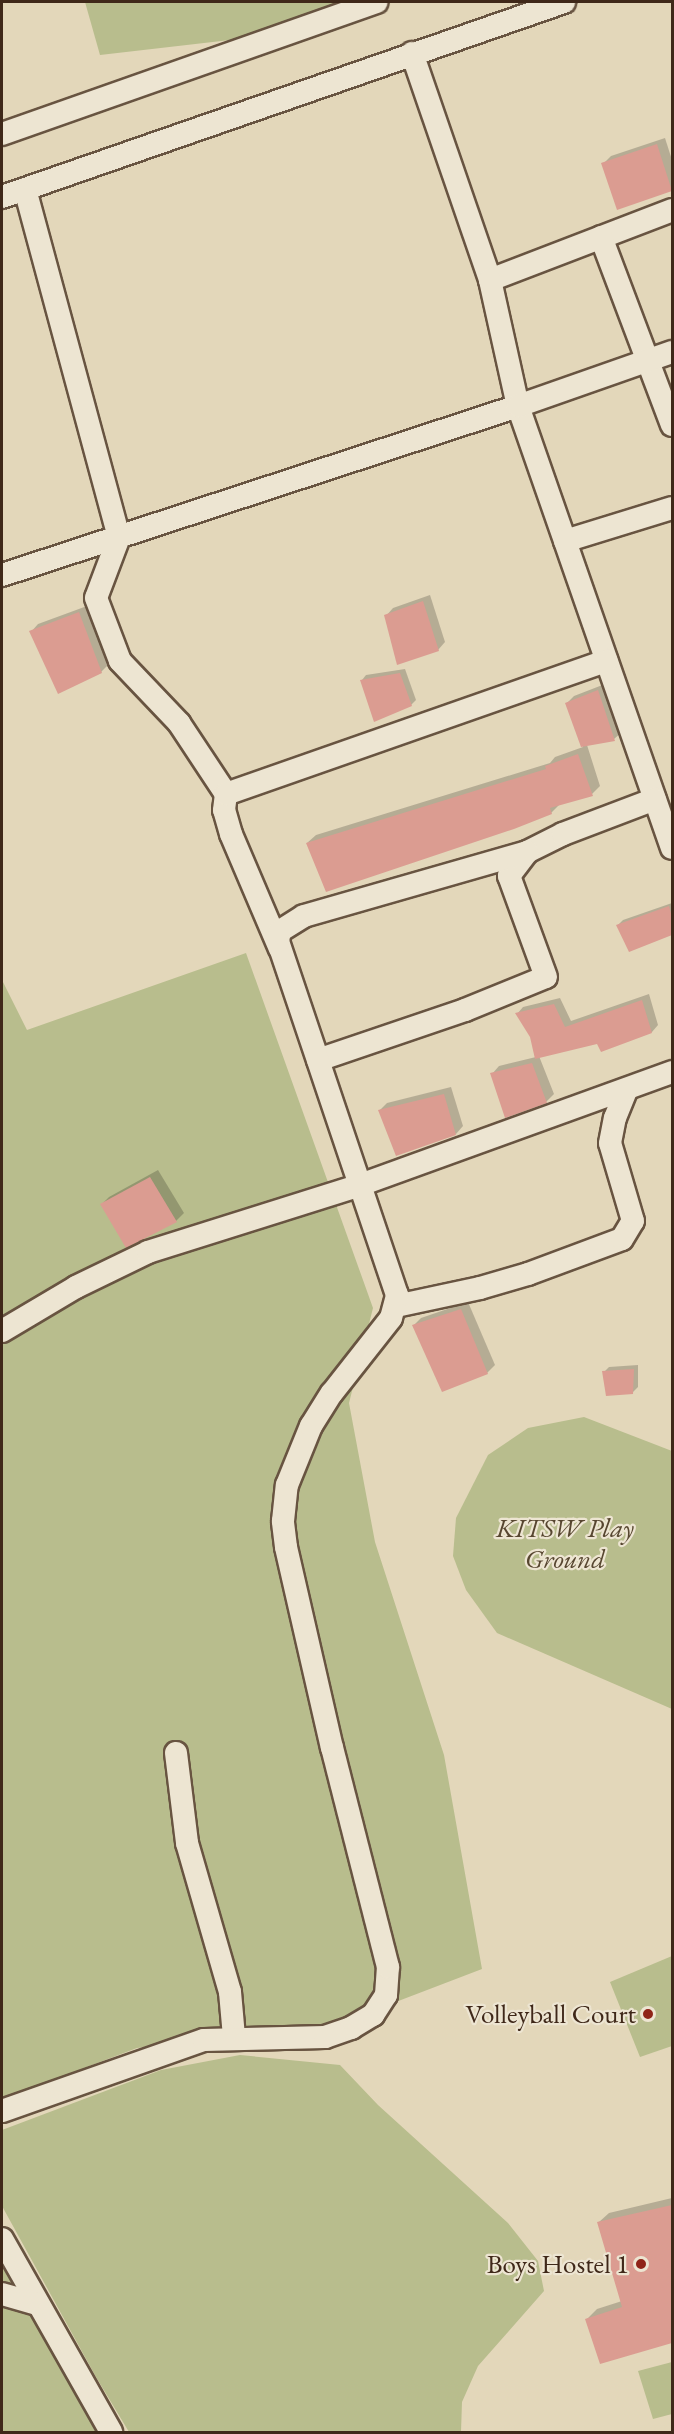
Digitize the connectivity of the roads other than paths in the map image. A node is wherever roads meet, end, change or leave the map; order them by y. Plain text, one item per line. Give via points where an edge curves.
1 (376, 2) edge
2 (564, 2) edge
3 (412, 53) junction
4 (2, 134) edge
5 (25, 189) junction
6 (2, 197) edge
7 (672, 210) edge
8 (601, 237) junction
9 (490, 280) junction
10 (672, 352) edge
11 (649, 359) junction
12 (518, 406) junction
13 (672, 425) edge
14 (672, 508) edge
15 (120, 537) junction
16 (565, 541) junction
17 (2, 575) edge
18 (606, 661) junction
19 (226, 794) junction
20 (655, 799) junction
21 (672, 848) edge
22 (527, 852) junction
23 (281, 951) junction
24 (318, 1060) junction
25 (672, 1072) edge
26 (626, 1091) junction
27 (360, 1185) junction
28 (396, 1306) junction
29 (2, 1331) edge
30 (176, 1753) dead end
31 (234, 2037) junction
32 (2, 2111) edge
33 (2, 2238) edge
34 (2, 2294) edge
35 (39, 2304) junction
36 (111, 2433) edge

1 - 4 street
2 - 3 street
3 - 5 street
3 - 9 street
5 - 6 street
5 - 15 street
7 - 8 street
8 - 9 street
8 - 11 street
9 - 12 street
10 - 11 street
11 - 12 street
11 - 13 street
12 - 15 street
12 - 16 street
14 - 16 street
15 - 17 street
15 - 19 street via 96,598 120,661 179,723
16 - 18 street
18 - 19 street
18 - 20 street
19 - 23 street via 224,810 231,834
20 - 21 street
20 - 22 street
22 - 23 street via 304,916 289,923
22 - 24 street via 508,876 546,977 465,1010
23 - 24 street
24 - 27 street
25 - 26 street
26 - 27 street
26 - 28 street via 610,1143 633,1221 622,1239 528,1274
27 - 28 street via 394,1284
27 - 29 street via 148,1252 76,1287
28 - 31 street via 311,1426 287,1485 283,1521 330,1737 388,1967 386,1995 373,2015 325,2037
30 - 31 street via 187,1843 230,1992
31 - 32 street via 180,2047
33 - 35 street
34 - 35 street
35 - 36 street

